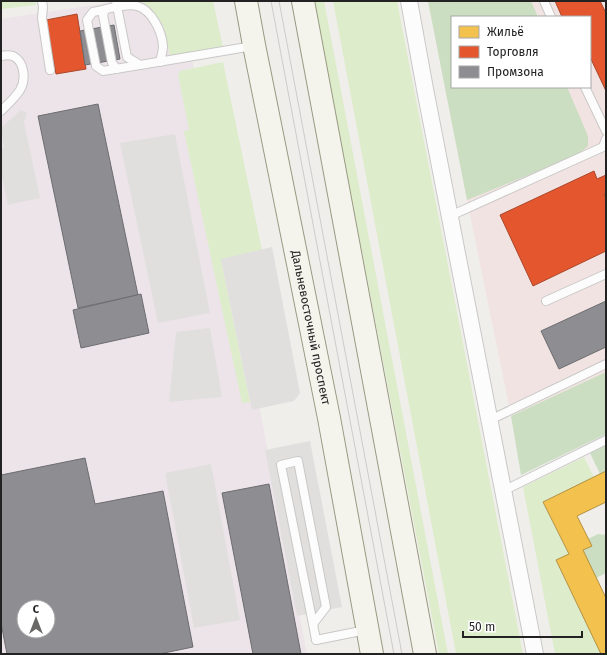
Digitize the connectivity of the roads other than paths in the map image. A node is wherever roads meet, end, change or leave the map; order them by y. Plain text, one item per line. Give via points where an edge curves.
1 (42, 1) edge
2 (246, 1) edge
3 (302, 1) edge
4 (409, 1) edge
5 (544, 1) edge
6 (117, 4) edge
7 (105, 10) junction
8 (551, 16) edge
9 (254, 46) junction
10 (1, 56) edge
11 (160, 62) junction
12 (140, 65) junction
13 (117, 69) junction
14 (50, 70) dead end
15 (585, 88) edge
16 (1, 111) edge
17 (606, 131) edge
18 (606, 139) edge
19 (450, 216) junction
20 (606, 274) edge
21 (546, 301) dead end
22 (606, 364) edge
23 (490, 420) junction
24 (606, 440) edge
25 (503, 491) junction
26 (313, 624) junction
27 (368, 630) junction
28 (372, 654) edge
29 (425, 654) edge
30 (535, 654) edge

1 - 14 lane
2 - 9 main road, Дальневосточный проспект
3 - 29 main road
4 - 19 street
5 - 8 lane
6 - 7 lane
6 - 11 lane via 137,6 152,18 161,33 163,47
6 - 12 lane via 127,57
7 - 13 lane via 103,15 112,63
7 - 13 lane via 93,12 87,20 96,66 103,71
9 - 11 lane
9 - 27 main road, Дальневосточный проспект via 329,418
10 - 16 lane via 12,56 23,68 19,91
11 - 12 lane
12 - 13 lane
15 - 17 lane
18 - 19 lane via 603,147
19 - 23 street
20 - 21 lane
22 - 23 lane
23 - 25 street
24 - 25 lane
25 - 30 street
26 - 26 lane via 326,607 298,461 281,465
26 - 27 lane via 316,640
27 - 28 main road, Дальневосточный проспект

